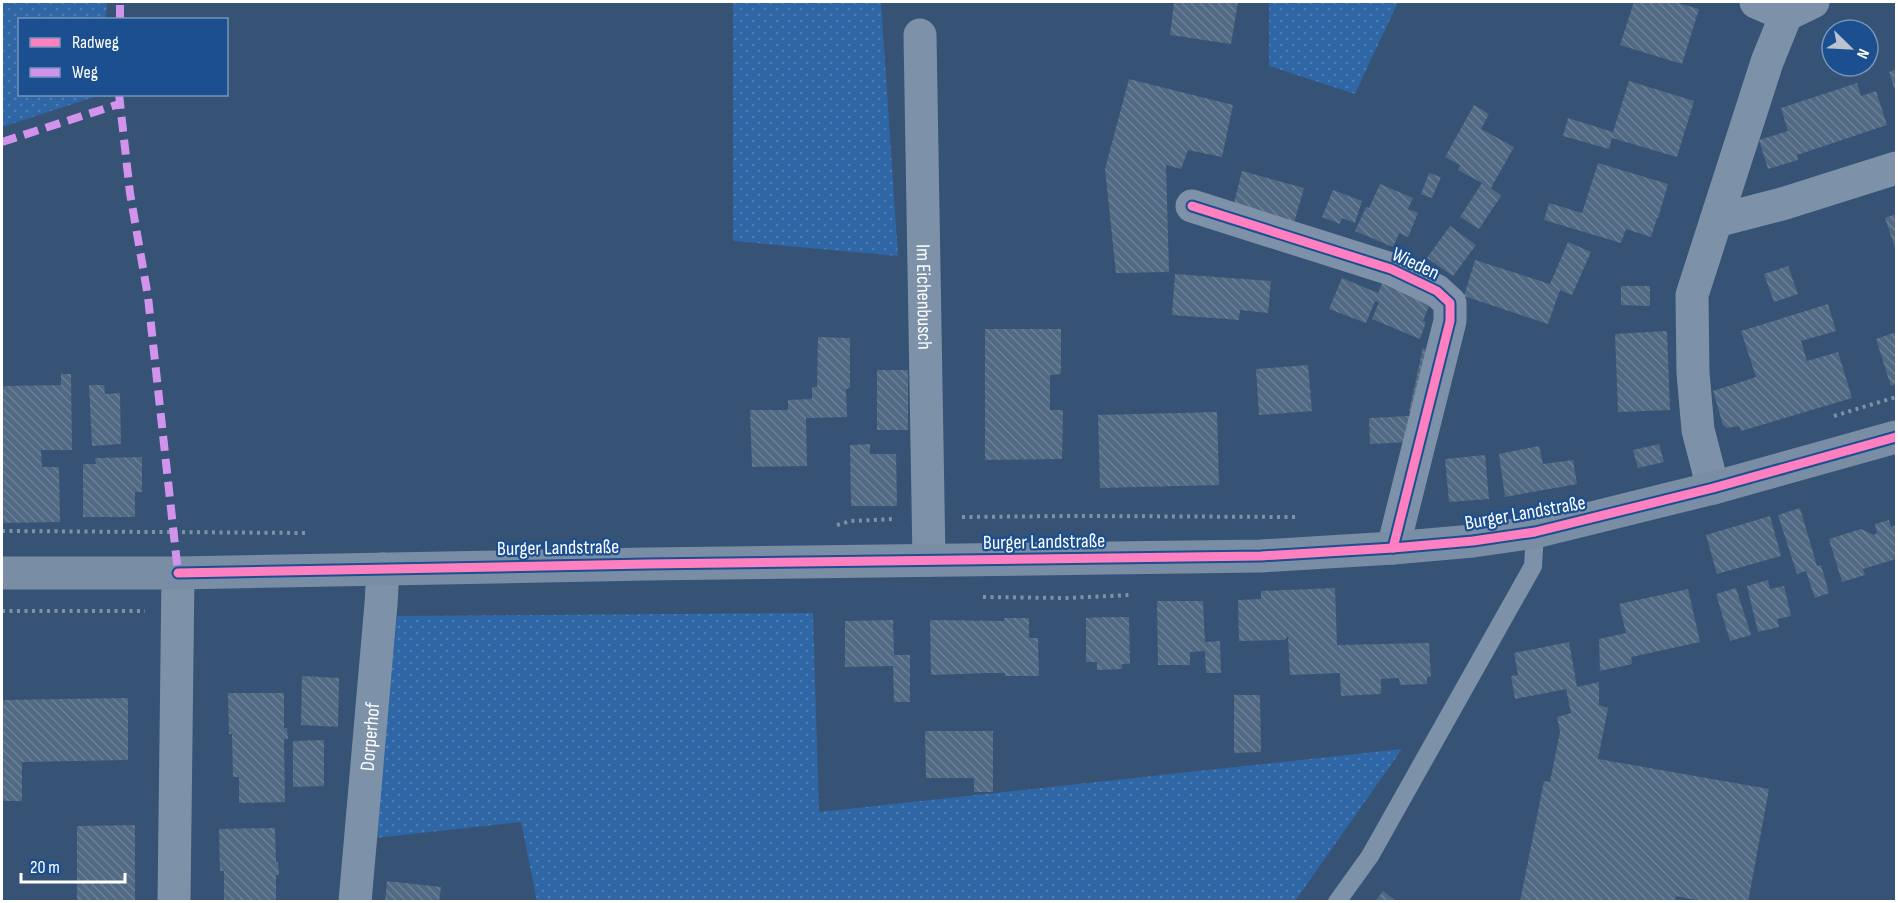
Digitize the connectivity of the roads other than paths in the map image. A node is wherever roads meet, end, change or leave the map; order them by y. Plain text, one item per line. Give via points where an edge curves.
1 (1756, 2) edge
2 (1799, 8) edge
3 (920, 35) dead end
4 (1896, 168) edge
5 (1191, 206) dead end
6 (1716, 221) junction
7 (1896, 437) edge
8 (1713, 488) junction
9 (1535, 532) junction
10 (1393, 548) junction
11 (929, 560) junction
12 (383, 569) junction
13 (2, 573) edge
14 (178, 573) junction
15 (174, 902) edge
16 (355, 902) edge
17 (1337, 902) edge

1 - 2 street
2 - 6 street via 1767,62
3 - 11 street, Im Eichenbusch
4 - 6 street
5 - 10 street, Wieden via 1391,269 1437,291 1450,303 1450,321
6 - 8 street via 1692,295 1698,430
7 - 8 main road, Burger Landstraße
8 - 9 main road, Burger Landstraße
9 - 10 main road, Burger Landstraße
9 - 17 lane, Burger Landstraße via 1533,566 1370,856
10 - 11 main road, Burger Landstraße via 1261,555
11 - 12 main road, Burger Landstraße
12 - 14 main road, Burger Landstraße
12 - 16 street, Dorperhof
13 - 14 main road, Burger Landstraße
14 - 15 street

